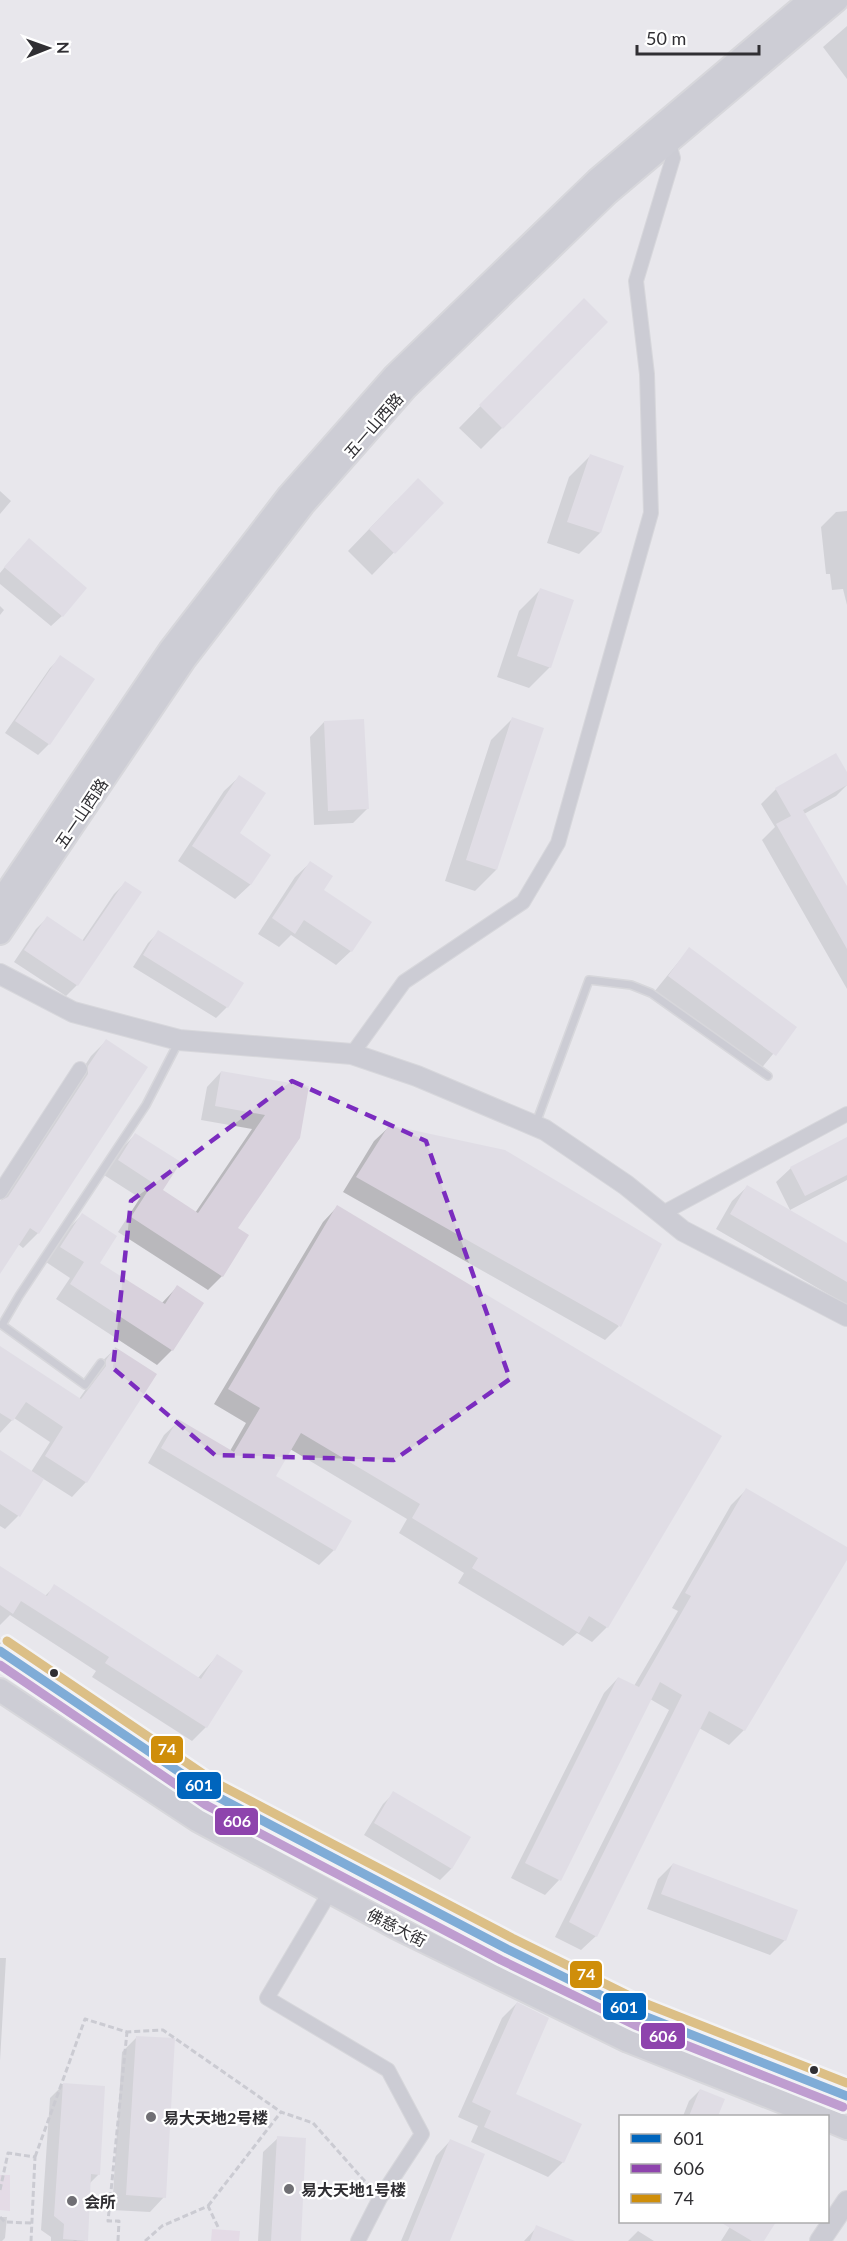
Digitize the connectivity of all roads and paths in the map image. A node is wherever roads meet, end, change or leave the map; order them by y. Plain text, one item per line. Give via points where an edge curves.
1 (810, 0) edge
2 (837, 0) edge
3 (664, 132) junction
4 (0, 902) edge
5 (0, 933) edge
6 (0, 974) edge
7 (179, 1040) junction
8 (352, 1054) junction
9 (80, 1070) dead end
10 (768, 1076) dead end
11 (847, 1114) edge
12 (535, 1125) junction
13 (0, 1192) edge
14 (661, 1214) junction
15 (847, 1316) edge
16 (101, 1363) dead end
17 (0, 1652) edge
18 (0, 1690) edge
19 (330, 1892) junction
20 (127, 2032) junction
21 (847, 2096) edge
22 (281, 2112) junction
23 (815, 2115) edge
24 (829, 2120) edge
25 (847, 2128) edge
26 (35, 2157) junction
27 (0, 2190) edge
28 (380, 2198) junction
29 (847, 2201) edge
30 (208, 2206) junction
31 (0, 2217) edge
32 (32, 2223) junction
33 (219, 2229) dead end
34 (31, 2241) edge
35 (118, 2241) edge
36 (145, 2241) edge
37 (358, 2241) edge
38 (820, 2241) edge

1 - 3 main road, 五一山西路
2 - 3 main road, 五一山西路
3 - 4 main road, 五一山西路 via 597,180 394,376 289,495 170,650
3 - 5 main road, 五一山西路 via 608,193 406,388 303,505 185,659
3 - 8 street via 673,158 636,281 647,374 651,513 558,843 523,902 404,982
6 - 7 street via 73,1012
7 - 8 street
7 - 16 lane via 146,1105 2,1325 85,1385
8 - 12 street via 417,1076
9 - 13 street
10 - 12 lane via 651,993 631,985 589,980
11 - 14 street
12 - 14 street via 626,1185
14 - 15 street via 683,1231
17 - 21 main road, 佛慈大街 via 212,1794 486,1938 639,2014
18 - 19 main road, 佛慈大街 via 197,1820
19 - 23 main road, 佛慈大街 via 628,2041
19 - 28 street via 267,1998 388,2070 422,2134
20 - 22 path via 163,2030
20 - 26 path via 85,2019
20 - 35 path via 108,2221 120,2221
22 - 28 path via 313,2123
22 - 30 path
24 - 25 main road
26 - 27 path via 8,2153
26 - 32 path
28 - 37 street
29 - 38 street
30 - 33 path
30 - 36 path via 162,2226
31 - 32 path via 5,2222
32 - 34 path

